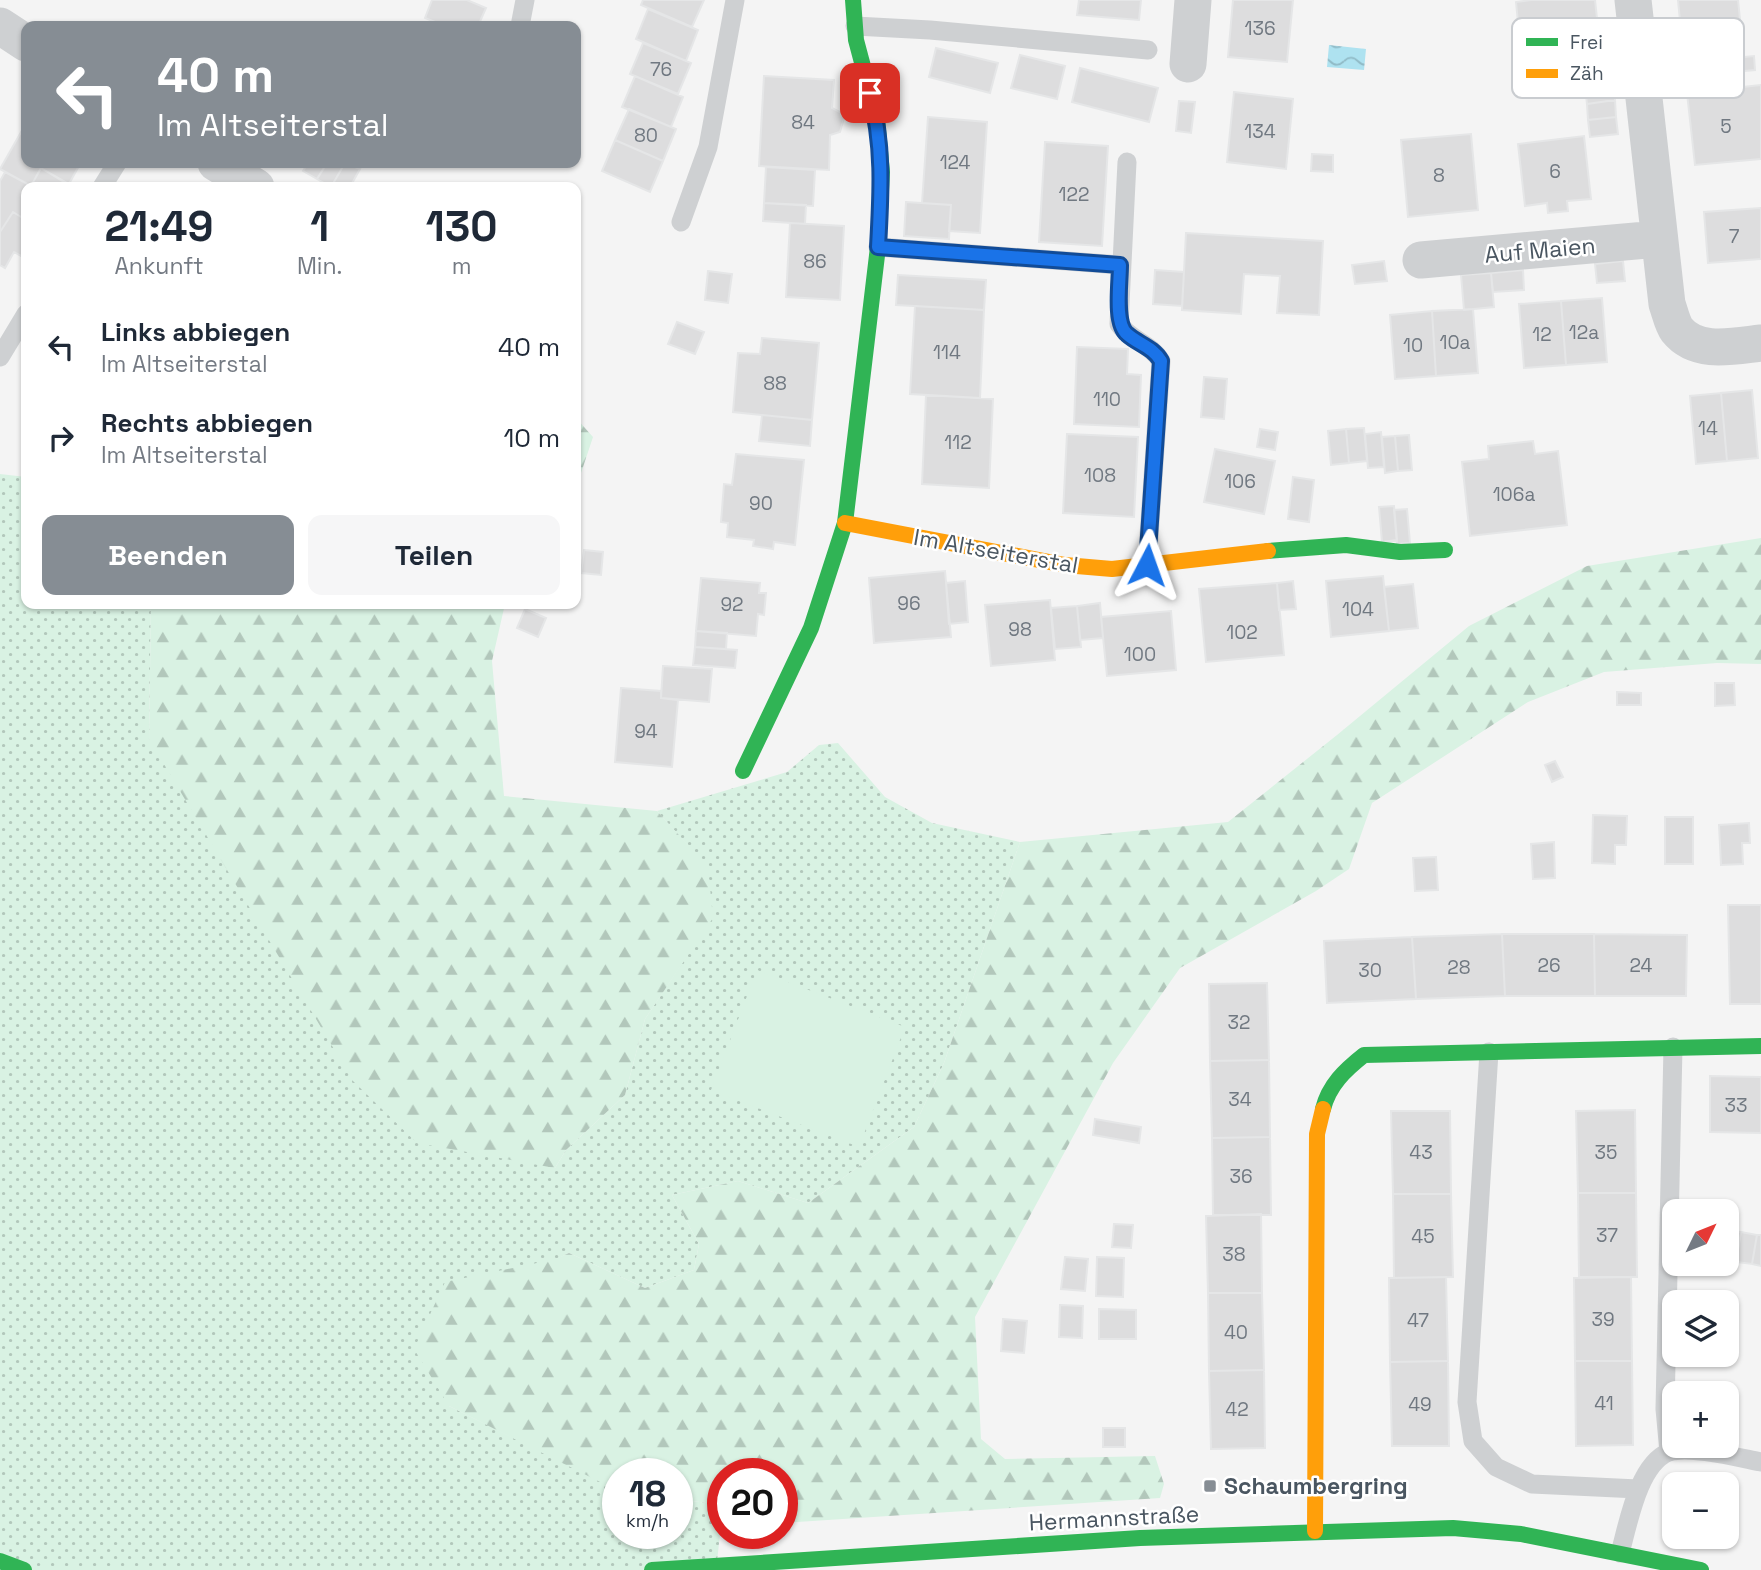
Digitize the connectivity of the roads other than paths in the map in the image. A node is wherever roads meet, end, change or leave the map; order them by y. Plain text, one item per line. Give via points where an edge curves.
1 (525, 0) edge
2 (735, 0) edge
3 (853, 0) edge
4 (1193, 0) edge
5 (1633, 0) edge
6 (1635, 18) edge
7 (521, 21) edge
8 (855, 26) junction
9 (1148, 50) dead end
10 (1188, 64) dead end
11 (1643, 98) edge
12 (1127, 162) dead end
13 (224, 168) edge
14 (248, 182) edge
15 (681, 222) dead end
16 (1658, 239) junction
17 (878, 247) junction
18 (1421, 260) dead end
19 (1120, 265) junction
20 (21, 322) edge
21 (1761, 343) edge
22 (0, 358) edge
23 (845, 523) junction
24 (1445, 550) dead end
25 (1147, 565) junction
26 (743, 771) dead end
27 (1761, 1046) edge
28 (1673, 1047) junction
29 (1489, 1052) junction
30 (1666, 1381) edge
31 (1662, 1457) edge
32 (1739, 1458) edge
33 (1761, 1462) edge
34 (1639, 1489) junction
35 (1315, 1531) junction
36 (1620, 1553) junction
37 (0, 1561) edge
38 (24, 1570) edge
39 (652, 1570) edge
40 (1701, 1570) edge

1 - 7 lane
2 - 15 lane via 708,147
3 - 8 street
4 - 10 street
5 - 6 street
8 - 9 lane
8 - 17 street via 877,119 882,172
11 - 16 street
12 - 19 lane
13 - 14 street
16 - 18 street, Auf Maien
16 - 21 street via 1667,304 1676,330 1691,341 1714,348
17 - 19 lane
17 - 23 street
19 - 25 lane via 1119,324 1161,361
20 - 22 lane
23 - 25 street, Im Altseiterstal via 1065,565 1112,569
23 - 26 street via 811,628
24 - 25 street, Im Altseiterstal via 1299,547
27 - 28 street
28 - 29 street
28 - 30 lane
29 - 34 lane via 1467,1402 1474,1441 1496,1467 1532,1484
29 - 35 street via 1364,1055 1342,1072 1326,1098 1317,1134
31 - 34 lane via 1652,1464
32 - 33 lane
34 - 36 lane
35 - 36 street, Hermannstraße via 1452,1528 1521,1534
35 - 39 street, Hermannstraße
36 - 40 street, Hermannstraße
37 - 38 street

